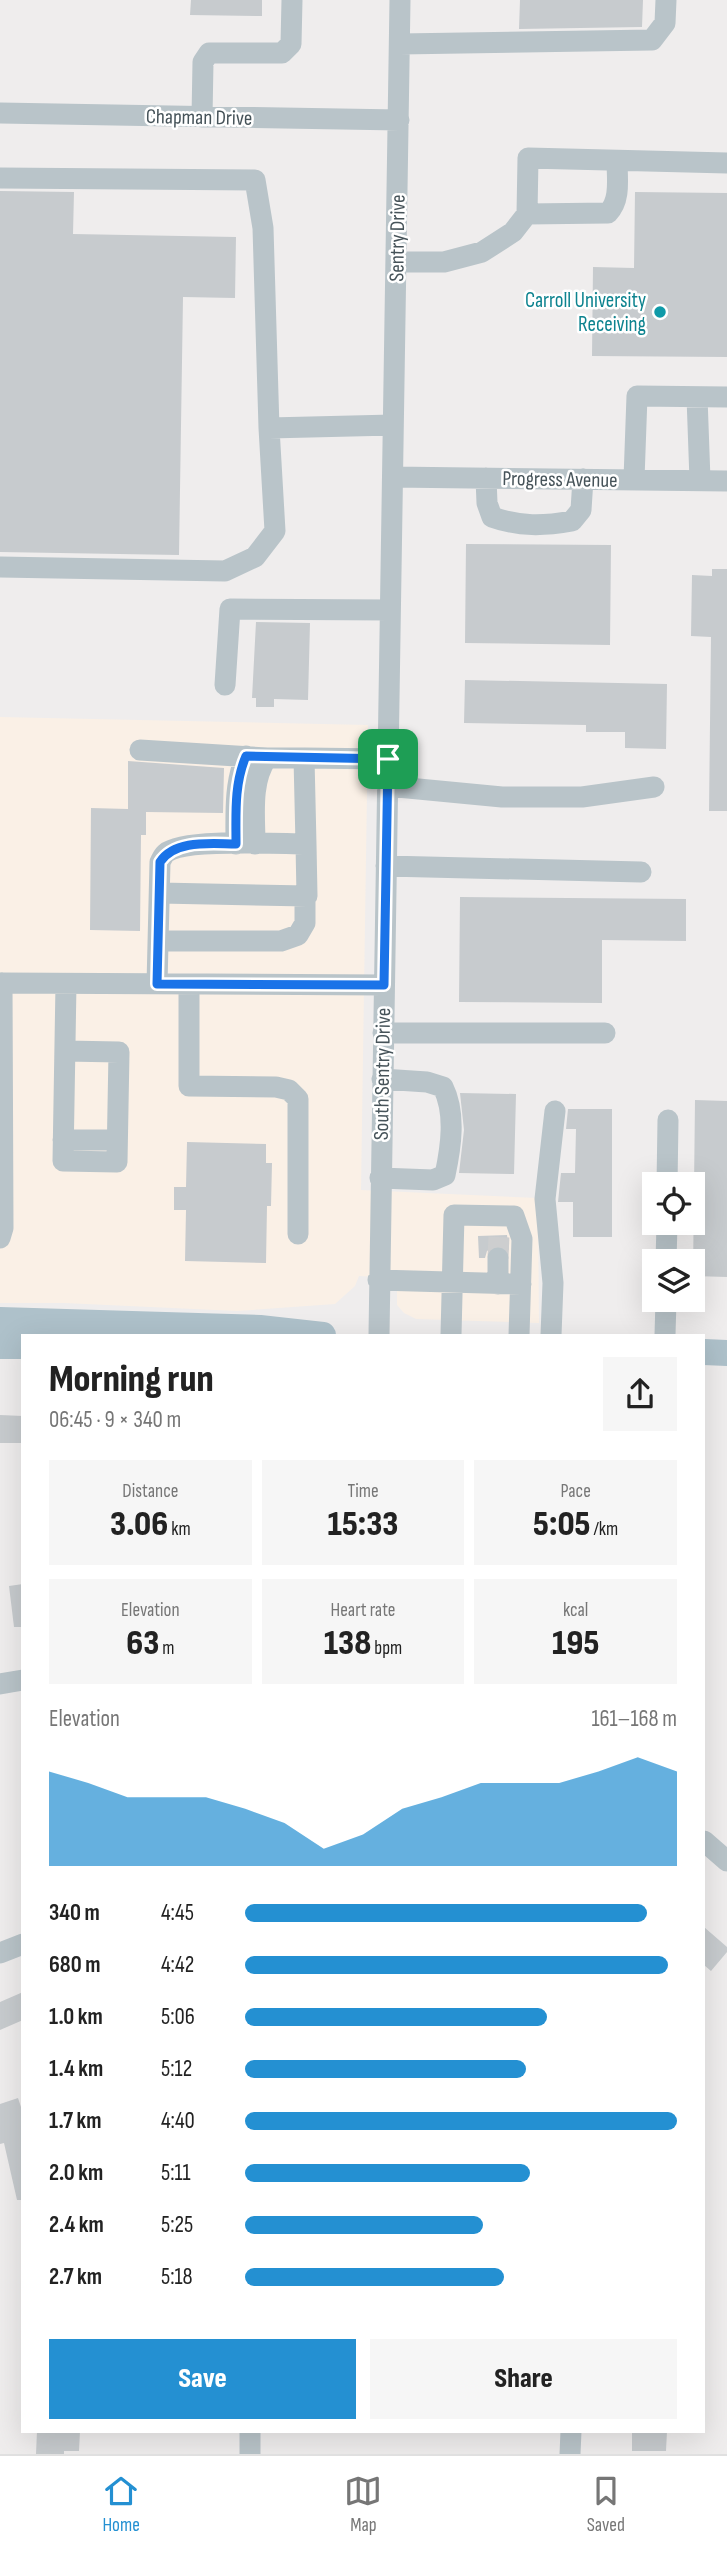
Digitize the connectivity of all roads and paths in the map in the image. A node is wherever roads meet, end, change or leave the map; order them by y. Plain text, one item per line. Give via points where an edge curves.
1 (292, 0) edge
2 (400, 0) edge
3 (666, 0) edge
4 (400, 44) junction
5 (0, 113) edge
6 (202, 117) junction
7 (399, 120) junction
8 (617, 160) junction
9 (727, 163) edge
10 (0, 178) edge
11 (527, 214) junction
12 (396, 262) junction
13 (697, 397) junction
14 (727, 397) edge
15 (393, 425) junction
16 (269, 428) junction
17 (393, 477) junction
18 (486, 478) junction
19 (583, 479) junction
20 (634, 479) junction
21 (700, 480) junction
22 (727, 481) edge
23 (0, 567) edge
24 (390, 610) junction
25 (225, 685) dead end
26 (140, 750) dead end
27 (256, 757) junction
28 (304, 758) junction
29 (388, 759) junction
30 (387, 786) junction
31 (654, 787) dead end
32 (245, 844) junction
33 (306, 844) junction
34 (386, 866) junction
35 (641, 872) dead end
36 (160, 893) junction
37 (305, 896) junction
38 (160, 941) junction
39 (1, 983) edge
40 (66, 984) junction
41 (157, 984) junction
42 (189, 985) junction
43 (384, 985) junction
44 (383, 1033) junction
45 (605, 1033) dead end
46 (1, 1049) edge
47 (65, 1051) junction
48 (382, 1079) junction
49 (555, 1111) dead end
50 (668, 1120) dead end
51 (667, 1172) edge
52 (380, 1178) junction
53 (298, 1234) dead end
54 (0, 1238) edge
55 (498, 1258) tunnel mouth
56 (379, 1280) junction
57 (452, 1282) junction
58 (498, 1284) junction
59 (521, 1284) junction
60 (666, 1312) edge
61 (0, 1320) edge
62 (314, 1334) edge
63 (379, 1334) edge
64 (451, 1334) edge
65 (519, 1334) edge
66 (551, 1334) edge
67 (665, 1334) edge
68 (0, 1346) edge
69 (21, 1346) edge
70 (705, 1352) edge
71 (727, 1353) edge
72 (21, 1680) edge
73 (0, 1684) edge
74 (705, 1842) edge
75 (727, 1861) edge
76 (21, 1945) edge
77 (0, 1953) edge
78 (250, 2433) edge
79 (570, 2433) edge
80 (250, 2454) edge
81 (570, 2454) edge

1 - 6 street via 291,44 282,53 209,53 203,62
2 - 4 street, Sentry Drive
3 - 4 street via 665,23 652,40
4 - 7 street, Sentry Drive
5 - 6 street, Chapman Drive
6 - 7 street, Chapman Drive
7 - 12 street, Sentry Drive
8 - 9 street
8 - 11 street via 617,196 608,213
8 - 11 street via 528,158
10 - 16 street via 255,180 263,228
11 - 12 street via 513,232 482,252 444,262
12 - 15 street, Sentry Drive
13 - 14 street
13 - 20 street via 637,396
13 - 21 street
15 - 16 street
15 - 17 street, Sentry Drive
16 - 23 street via 275,531 255,557 225,571
17 - 18 street, Progress Avenue
17 - 24 street, South Sentry Drive
18 - 19 street, Progress Avenue
18 - 19 street via 492,517 540,526 572,521 581,510
19 - 20 street, Progress Avenue
20 - 21 street, Progress Avenue
21 - 22 street, Progress Avenue
24 - 25 street via 230,608
24 - 29 street, South Sentry Drive
26 - 27 street
27 - 28 street
27 - 32 street via 238,780 235,807
28 - 29 street
28 - 33 street
29 - 30 street, South Sentry Drive
30 - 31 street via 502,797 582,797
30 - 34 street, South Sentry Drive
32 - 33 street
32 - 36 street via 182,846 166,853 160,862
33 - 37 street
34 - 35 street
34 - 43 street, South Sentry Drive
36 - 37 street
36 - 38 street
37 - 38 street via 305,923 298,936 281,941
38 - 41 street
39 - 40 street
39 - 46 street
40 - 41 street
40 - 47 street
41 - 42 street
42 - 43 street
42 - 53 street via 189,1086 276,1087 298,1098
43 - 44 street, South Sentry Drive
44 - 45 street
44 - 48 street, South Sentry Drive
46 - 54 street
47 - 47 street via 119,1052 117,1162 63,1161
48 - 52 street, South Sentry Drive
48 - 52 street via 443,1087 450,1100 451,1126 444,1175 433,1180
49 - 66 street via 545,1199
50 - 51 street
52 - 56 street, South Sentry Drive
55 - 58 street
56 - 57 street
56 - 63 street, South Sentry Drive
57 - 58 street
57 - 59 street via 454,1215 499,1226 514,1216 523,1239
57 - 64 street
58 - 59 street
59 - 65 street
60 - 67 street
61 - 62 main road via 261,1328
68 - 69 main road
70 - 71 main road
72 - 73 street
74 - 75 street
76 - 77 street
78 - 80 street
79 - 81 street

